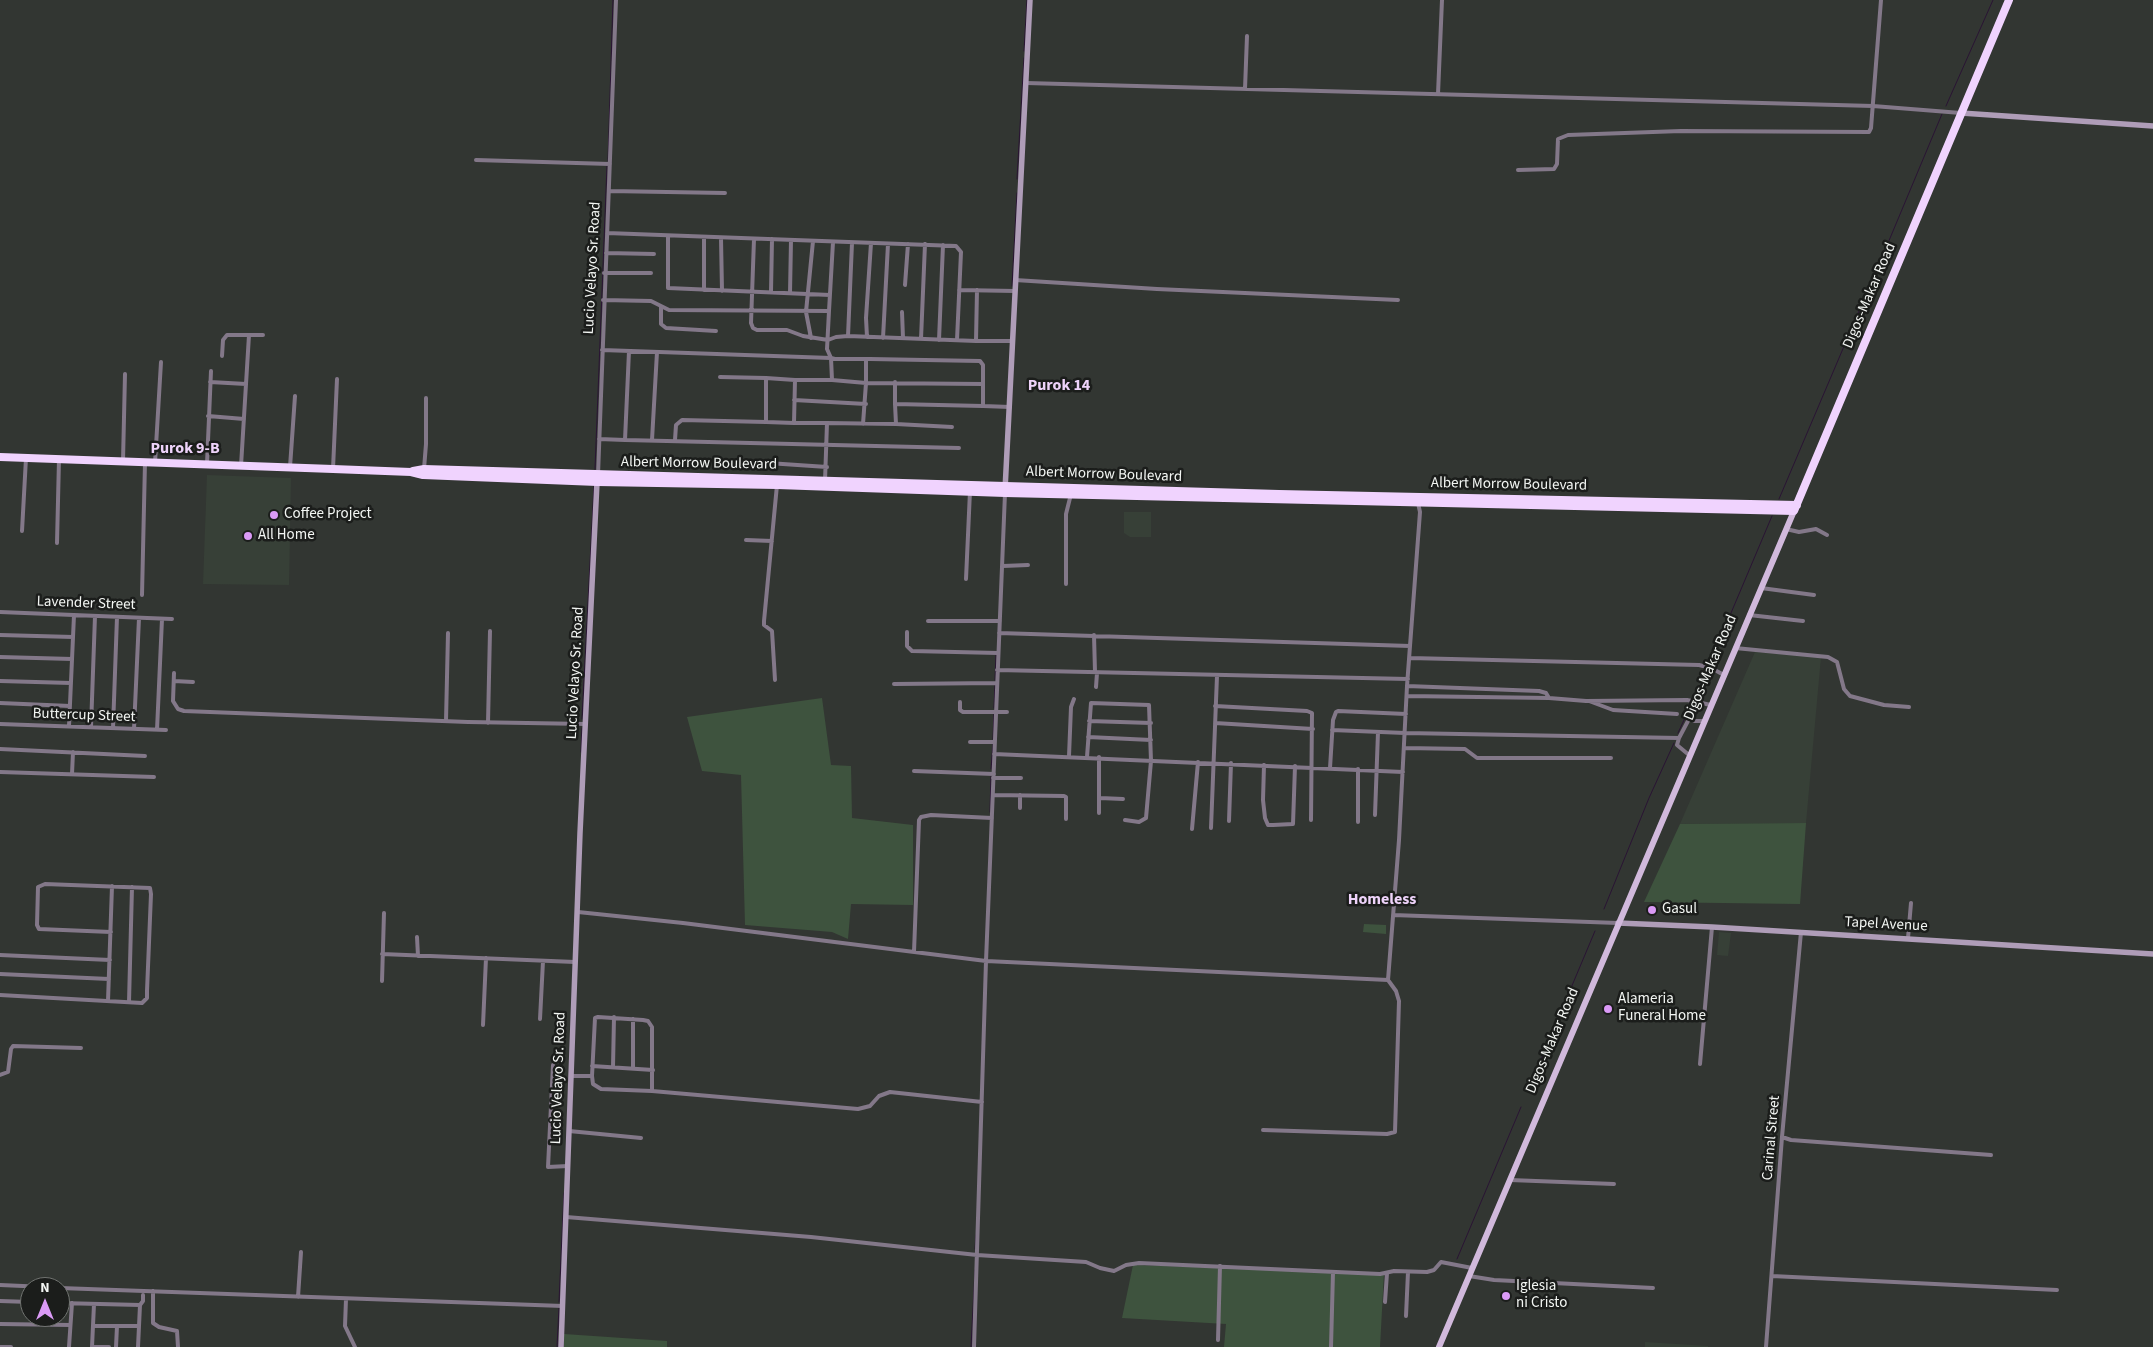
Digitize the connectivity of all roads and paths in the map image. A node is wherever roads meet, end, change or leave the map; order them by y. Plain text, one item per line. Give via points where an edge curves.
1 (616, 0) edge
2 (1030, 0) edge
3 (1442, 0) edge
4 (1881, 0) edge
5 (2008, 0) edge
6 (1247, 36) dead end
7 (1026, 83) junction
8 (1245, 88) junction
9 (1438, 94) junction
10 (1873, 106) junction
11 (1961, 113) junction
12 (2153, 126) edge
13 (476, 160) dead end
14 (610, 164) junction
15 (1518, 170) dead end
16 (609, 191) junction
17 (725, 193) dead end
18 (606, 233) junction
19 (668, 236) junction
20 (704, 237) junction
21 (721, 238) junction
22 (754, 239) junction
23 (772, 239) junction
24 (791, 240) junction
25 (813, 241) junction
26 (833, 242) junction
27 (852, 243) junction
28 (871, 243) junction
29 (888, 244) junction
30 (908, 244) junction
31 (925, 244) junction
32 (943, 245) junction
33 (606, 252) junction
34 (654, 254) dead end
35 (604, 273) junction
36 (652, 273) dead end
37 (1015, 280) junction
38 (905, 285) dead end
39 (704, 290) junction
40 (959, 290) junction
41 (977, 290) junction
42 (1015, 290) junction
43 (722, 291) junction
44 (753, 292) junction
45 (771, 292) junction
46 (790, 293) junction
47 (808, 294) junction
48 (830, 295) junction
49 (603, 300) junction
50 (1398, 300) dead end
51 (661, 308) junction
52 (752, 310) junction
53 (829, 311) junction
54 (806, 312) junction
55 (902, 312) dead end
56 (716, 331) dead end
57 (249, 335) junction
58 (263, 335) dead end
59 (848, 336) junction
60 (867, 337) junction
61 (811, 338) junction
62 (883, 338) junction
63 (903, 338) junction
64 (921, 339) junction
65 (828, 340) junction
66 (939, 340) junction
67 (957, 340) junction
68 (976, 340) junction
69 (1012, 341) junction
70 (602, 350) junction
71 (629, 351) junction
72 (657, 352) junction
73 (222, 356) dead end
74 (831, 358) junction
75 (866, 359) junction
76 (161, 362) dead end
77 (211, 371) dead end
78 (125, 374) dead end
79 (720, 376) dead end
80 (766, 378) junction
81 (337, 379) dead end
82 (795, 380) junction
83 (832, 380) junction
84 (210, 382) junction
85 (896, 382) junction
86 (866, 383) junction
87 (246, 384) junction
88 (983, 384) junction
89 (295, 396) dead end
90 (426, 398) dead end
91 (794, 400) junction
92 (866, 404) junction
93 (896, 404) junction
94 (983, 406) junction
95 (1010, 407) junction
96 (208, 416) junction
97 (244, 419) junction
98 (766, 422) junction
99 (794, 423) junction
100 (828, 423) junction
101 (863, 424) junction
102 (896, 424) junction
103 (952, 427) dead end
104 (599, 439) junction
105 (625, 440) junction
106 (652, 440) junction
107 (675, 440) junction
108 (828, 445) junction
109 (959, 448) dead end
110 (0, 457) edge
111 (26, 458) junction
112 (60, 459) junction
113 (123, 462) junction
114 (145, 462) junction
115 (155, 463) junction
116 (768, 463) dead end
117 (207, 464) junction
118 (241, 466) junction
119 (290, 467) junction
120 (827, 467) junction
121 (333, 469) junction
122 (424, 469) junction
123 (411, 472) junction
124 (598, 479) junction
125 (825, 480) junction
126 (778, 485) junction
127 (1005, 489) junction
128 (970, 492) junction
129 (1071, 494) junction
130 (1417, 500) junction
131 (1795, 508) junction
132 (1786, 529) junction
133 (22, 531) dead end
134 (1827, 535) dead end
135 (746, 540) dead end
136 (772, 541) junction
137 (57, 543) dead end
138 (1028, 565) dead end
139 (1003, 566) junction
140 (966, 578) dead end
141 (1066, 584) dead end
142 (1761, 588) junction
143 (1814, 594) dead end
144 (142, 595) dead end
145 (0, 612) edge
146 (74, 615) junction
147 (1749, 615) junction
148 (96, 616) junction
149 (117, 617) junction
150 (139, 618) junction
151 (162, 619) junction
152 (172, 619) dead end
153 (928, 621) dead end
154 (1000, 621) junction
155 (1803, 621) dead end
156 (490, 631) dead end
157 (907, 632) dead end
158 (448, 633) dead end
159 (999, 633) junction
160 (0, 635) edge
161 (1094, 635) junction
162 (73, 637) junction
163 (1410, 646) junction
164 (1735, 648) junction
165 (998, 653) junction
166 (0, 657) edge
167 (1410, 658) junction
168 (72, 660) junction
169 (997, 670) junction
170 (1096, 672) junction
171 (174, 673) dead end
172 (1724, 675) junction
173 (1217, 676) junction
174 (1408, 679) junction
175 (776, 680) dead end
176 (0, 681) edge
177 (174, 681) junction
178 (194, 682) dead end
179 (71, 683) junction
180 (997, 683) junction
181 (894, 684) dead end
182 (1407, 686) junction
183 (1096, 687) dead end
184 (1407, 696) junction
185 (1549, 698) junction
186 (1074, 699) dead end
187 (1612, 699) junction
188 (1586, 701) junction
189 (960, 702) dead end
190 (1698, 702) junction
191 (0, 703) edge
192 (1710, 705) junction
193 (70, 706) junction
194 (1216, 706) junction
195 (1909, 706) dead end
196 (1613, 710) junction
197 (996, 712) junction
198 (1007, 712) dead end
199 (1406, 714) junction
200 (1678, 714) dead end
201 (1691, 718) junction
202 (446, 721) junction
203 (1089, 721) junction
204 (1704, 722) junction
205 (488, 723) junction
206 (1151, 723) junction
207 (1215, 723) junction
208 (0, 724) edge
209 (586, 724) junction
210 (69, 726) junction
211 (91, 727) junction
212 (112, 728) junction
213 (134, 729) junction
214 (1313, 729) junction
215 (157, 730) junction
216 (166, 730) dead end
217 (1332, 730) junction
218 (1378, 732) junction
219 (1405, 733) junction
220 (1088, 736) junction
221 (1679, 738) junction
222 (1151, 740) junction
223 (970, 742) dead end
224 (994, 742) junction
225 (1405, 748) junction
226 (0, 749) edge
227 (73, 752) junction
228 (994, 754) junction
229 (1689, 755) junction
230 (145, 756) dead end
231 (1068, 756) junction
232 (1087, 756) junction
233 (1099, 757) junction
234 (1611, 758) dead end
235 (1151, 762) junction
236 (1198, 762) junction
237 (1214, 762) junction
238 (1231, 763) junction
239 (1264, 765) junction
240 (1295, 766) junction
241 (1312, 767) junction
242 (1330, 768) junction
243 (1358, 769) junction
244 (914, 770) dead end
245 (1376, 770) junction
246 (0, 772) edge
247 (1403, 772) junction
248 (72, 774) junction
249 (993, 776) junction
250 (154, 777) dead end
251 (1022, 778) dead end
252 (993, 795) junction
253 (1020, 795) junction
254 (1100, 798) junction
255 (1123, 800) dead end
256 (1020, 808) dead end
257 (1099, 814) dead end
258 (1375, 815) dead end
259 (992, 818) junction
260 (1066, 819) dead end
261 (1125, 820) dead end
262 (1311, 820) dead end
263 (1229, 821) dead end
264 (1358, 822) dead end
265 (1210, 828) dead end
266 (1192, 829) dead end
267 (112, 886) junction
268 (132, 887) junction
269 (1911, 903) dead end
270 (578, 912) junction
271 (384, 913) dead end
272 (1393, 915) junction
273 (1618, 923) junction
274 (1712, 927) junction
275 (111, 932) junction
276 (1801, 932) junction
277 (417, 937) dead end
278 (1908, 938) junction
279 (914, 952) junction
280 (382, 954) junction
281 (2153, 954) edge
282 (0, 955) edge
283 (418, 956) junction
284 (486, 958) junction
285 (110, 960) junction
286 (543, 961) junction
287 (986, 961) junction
288 (576, 962) junction
289 (0, 974) edge
290 (109, 979) junction
291 (1388, 980) junction
292 (382, 981) dead end
293 (0, 996) edge
294 (108, 1001) junction
295 (129, 1002) junction
296 (614, 1017) junction
297 (540, 1019) dead end
298 (633, 1019) junction
299 (483, 1024) dead end
300 (81, 1048) dead end
301 (1700, 1064) dead end
302 (553, 1065) dead end
303 (592, 1066) junction
304 (613, 1067) junction
305 (633, 1068) junction
306 (653, 1070) junction
307 (0, 1075) edge
308 (571, 1076) junction
309 (592, 1076) junction
310 (652, 1091) junction
311 (982, 1102) junction
312 (1263, 1130) dead end
313 (569, 1131) junction
314 (1782, 1137) junction
315 (641, 1138) dead end
316 (1992, 1155) dead end
317 (568, 1166) junction
318 (1510, 1180) junction
319 (1614, 1184) dead end
320 (566, 1217) junction
321 (301, 1252) dead end
322 (977, 1255) junction
323 (1220, 1266) junction
324 (1472, 1268) junction
325 (1333, 1272) junction
326 (1408, 1272) junction
327 (1387, 1273) junction
328 (1469, 1276) junction
329 (1772, 1276) junction
330 (0, 1285) edge
331 (20, 1286) edge
332 (70, 1288) edge
333 (1653, 1288) dead end
334 (2057, 1290) dead end
335 (153, 1291) junction
336 (143, 1295) dead end
337 (298, 1297) junction
338 (346, 1299) junction
339 (0, 1301) edge
340 (20, 1302) edge
341 (1385, 1302) dead end
342 (72, 1303) joint
343 (94, 1304) junction
344 (140, 1305) junction
345 (563, 1306) junction
346 (1406, 1316) dead end
347 (0, 1324) edge
348 (20, 1324) edge
349 (70, 1325) edge
350 (93, 1326) junction
351 (117, 1326) junction
352 (139, 1326) junction
353 (70, 1327) edge
354 (1218, 1340) dead end
355 (0, 1347) edge
356 (11, 1347) edge
357 (69, 1347) edge
358 (93, 1347) edge
359 (108, 1347) edge
360 (116, 1347) edge
361 (138, 1347) edge
362 (178, 1347) edge
363 (355, 1347) edge
364 (561, 1347) edge
365 (974, 1347) edge
366 (1331, 1347) edge
367 (1439, 1347) edge
368 (1766, 1347) edge

1 - 14 street, Lucio Velayo Sr. Road
2 - 7 street
3 - 9 street
4 - 10 street
5 - 11 highway, Digos-Makar Road
6 - 8 street
7 - 8 street
7 - 37 street
8 - 9 street
9 - 10 street
10 - 11 street
10 - 15 street via 1871,130 1866,133 1681,131 1568,135 1558,139 1554,169
11 - 12 street
11 - 131 highway, Digos-Makar Road
13 - 14 street
14 - 16 street, Lucio Velayo Sr. Road
16 - 17 street
16 - 18 street, Lucio Velayo Sr. Road
18 - 19 street
18 - 33 street, Lucio Velayo Sr. Road
19 - 20 street
19 - 39 street via 667,287
20 - 21 street
20 - 39 street
21 - 22 street
21 - 43 street
22 - 23 street
22 - 44 street
23 - 24 street
23 - 45 street
24 - 25 street
24 - 46 street
25 - 26 street
25 - 47 street
26 - 27 street
26 - 48 street
27 - 28 street
27 - 59 street
28 - 29 street
28 - 60 street
29 - 30 street
29 - 62 street
30 - 31 street
30 - 38 street
31 - 32 street
31 - 64 street
32 - 40 street via 960,248
32 - 66 street
33 - 34 street
33 - 35 street, Lucio Velayo Sr. Road
35 - 36 street
35 - 49 street, Lucio Velayo Sr. Road
37 - 42 street
37 - 50 street
39 - 43 street
40 - 41 street
40 - 67 street
41 - 42 street
41 - 68 street
42 - 69 street
43 - 44 street
44 - 45 street
44 - 52 street
45 - 46 street
46 - 47 street
47 - 48 street
47 - 54 street
48 - 53 street
49 - 51 street via 651,301
49 - 70 street, Lucio Velayo Sr. Road
51 - 52 street
51 - 56 street via 661,324 666,328
52 - 54 street
52 - 61 street via 754,330 787,330
53 - 54 street
53 - 65 street
54 - 61 street
55 - 63 street
57 - 58 street
57 - 73 street via 225,336
57 - 87 street
59 - 60 street
59 - 65 street
60 - 62 street
61 - 65 street
62 - 63 street
63 - 64 street
64 - 66 street
65 - 74 street
66 - 67 street
67 - 68 street
68 - 69 street
69 - 95 street
70 - 71 street
70 - 104 street, Lucio Velayo Sr. Road
71 - 72 street
71 - 105 street
72 - 74 street
72 - 106 street
74 - 75 street
74 - 83 street
75 - 86 street
75 - 88 street via 980,361
76 - 115 street
77 - 84 street
78 - 113 street
79 - 80 street
80 - 82 street
80 - 98 street
81 - 121 street
82 - 83 street
82 - 91 street
83 - 86 street
84 - 87 street
84 - 96 street
85 - 86 street
85 - 88 street
85 - 93 street
86 - 92 street
87 - 97 street
88 - 94 street
89 - 119 street
90 - 122 street
91 - 92 street
91 - 99 street
92 - 101 street
93 - 94 street
93 - 102 street
94 - 95 street
95 - 127 street
96 - 97 street
96 - 117 street
97 - 118 street
98 - 99 street
98 - 107 street via 682,420 676,425
99 - 100 street
100 - 101 street
100 - 108 street
101 - 102 street
102 - 103 street
104 - 105 street
104 - 124 street, Lucio Velayo Sr. Road
105 - 106 street
106 - 107 street
107 - 108 street
108 - 109 street
108 - 120 street
110 - 111 highway, Albert Morrow Boulevard
111 - 112 highway, Albert Morrow Boulevard
111 - 133 street
112 - 113 highway, Albert Morrow Boulevard
112 - 137 street
113 - 114 highway, Albert Morrow Boulevard
114 - 115 highway, Albert Morrow Boulevard
114 - 144 street
115 - 117 highway, Albert Morrow Boulevard
116 - 120 street
117 - 118 highway, Albert Morrow Boulevard
118 - 119 highway, Albert Morrow Boulevard
119 - 121 highway, Albert Morrow Boulevard
120 - 125 street
121 - 123 highway, Albert Morrow Boulevard
122 - 123 highway, Albert Morrow Boulevard
122 - 124 highway, Albert Morrow Boulevard
123 - 124 highway, Albert Morrow Boulevard via 423,476
124 - 125 highway, Albert Morrow Boulevard
124 - 126 highway, Albert Morrow Boulevard
124 - 209 street, Lucio Velayo Sr. Road
125 - 127 highway, Albert Morrow Boulevard
126 - 128 highway, Albert Morrow Boulevard
126 - 136 street
127 - 128 highway, Albert Morrow Boulevard
127 - 129 highway, Albert Morrow Boulevard
127 - 130 highway, Albert Morrow Boulevard
127 - 139 street
128 - 140 street
129 - 130 highway, Albert Morrow Boulevard
129 - 141 street via 1066,511
130 - 131 highway, Albert Morrow Boulevard
130 - 163 street via 1420,512
131 - 132 main road, Digos-Makar Road
132 - 134 street via 1799,532 1816,529
132 - 142 main road, Digos-Makar Road
135 - 136 street
136 - 175 street via 764,626 772,631
138 - 139 street
139 - 154 street
142 - 143 street
142 - 147 main road, Digos-Makar Road
145 - 146 street, Lavender Street
146 - 148 street, Lavender Street
146 - 162 street
147 - 155 street
147 - 164 main road, Digos-Makar Road
148 - 149 street, Lavender Street
148 - 211 street
149 - 150 street, Lavender Street
149 - 212 street
150 - 151 street, Lavender Street
150 - 213 street
151 - 152 street, Lavender Street
151 - 215 street
153 - 154 street
154 - 159 street
156 - 205 street
157 - 165 street via 908,646 912,651
158 - 202 street
159 - 161 street
159 - 165 street
160 - 162 street
161 - 163 street
161 - 170 street
162 - 168 street
163 - 167 street
164 - 172 main road, Digos-Makar Road
164 - 195 street via 1828,657 1837,662 1844,689 1850,696 1884,705
165 - 169 street
166 - 168 street
167 - 172 street via 1699,665
167 - 174 street
168 - 179 street
169 - 170 street
169 - 180 street
170 - 173 street
170 - 183 street
171 - 177 street
172 - 192 main road, Digos-Makar Road
173 - 174 street
173 - 194 street
174 - 182 street
176 - 179 street
177 - 178 street
177 - 202 street via 174,706 184,710
179 - 193 street
180 - 181 street
180 - 197 street
182 - 184 street
182 - 185 street via 1539,691
184 - 185 street
184 - 199 street
185 - 188 street
186 - 231 street
187 - 188 street
187 - 190 street
187 - 196 street
188 - 196 street
189 - 197 street via 963,712
190 - 192 street
190 - 201 street
191 - 193 street
192 - 204 main road, Digos-Makar Road
193 - 210 street
194 - 207 street
194 - 214 street via 1311,712
196 - 200 street
197 - 198 street
197 - 224 street
199 - 217 street via 1338,711 1334,715
199 - 219 street
201 - 204 street
201 - 221 street
202 - 205 street
203 - 206 street
203 - 206 street via 1090,704 1094,702 1148,704
203 - 220 street
204 - 229 main road, Digos-Makar Road
205 - 209 street
206 - 222 street
207 - 214 street
207 - 237 street
208 - 210 street, Buttercup Street
209 - 270 street, Lucio Velayo Sr. Road
210 - 211 street, Buttercup Street
211 - 212 street, Buttercup Street
212 - 213 street, Buttercup Street
213 - 215 street, Buttercup Street
214 - 241 street
215 - 216 street, Buttercup Street
217 - 218 street
217 - 242 street
218 - 219 street
218 - 245 street
219 - 221 street
219 - 225 street
220 - 222 street
220 - 232 street
221 - 229 street via 1677,745
222 - 235 street
223 - 224 street
224 - 228 street
225 - 234 street via 1460,749 1477,758
225 - 247 street
226 - 227 street
227 - 230 street
227 - 248 street
228 - 231 street
228 - 249 street
229 - 273 main road, Digos-Makar Road
231 - 232 street
232 - 233 street
233 - 235 street
233 - 254 street
235 - 236 street
235 - 261 street via 1146,818 1140,822
236 - 237 street
236 - 266 street
237 - 238 street
237 - 265 street
238 - 239 street
238 - 263 street
239 - 240 street
239 - 240 street via 1265,818 1268,824 1273,825 1293,824
240 - 241 street
241 - 242 street
241 - 262 street
242 - 243 street
243 - 245 street
243 - 264 street
244 - 249 street
245 - 247 street
245 - 258 street
246 - 248 street
247 - 272 street
248 - 250 street
249 - 251 street
249 - 252 street
252 - 253 street
252 - 259 street
253 - 256 street
253 - 260 street via 1066,797
254 - 255 street
254 - 257 street
259 - 279 street via 931,814 919,820
259 - 287 street
267 - 268 street
267 - 275 street
267 - 275 street via 41,885 38,887 37,914 40,930
268 - 295 street
268 - 295 street via 150,888 151,894 147,998 142,1002
269 - 278 street
270 - 279 street
270 - 288 street, Lucio Velayo Sr. Road
271 - 280 street
272 - 273 street
272 - 291 street
273 - 274 street, Tapel Avenue
273 - 318 main road, Digos-Makar Road
274 - 276 street, Tapel Avenue
274 - 301 street
275 - 285 street
276 - 278 street, Tapel Avenue
276 - 314 street, Carinal Street
277 - 283 street
278 - 281 street, Tapel Avenue
279 - 287 street
280 - 283 street
280 - 292 street
282 - 285 street
283 - 284 street
284 - 286 street
284 - 299 street
285 - 290 street
286 - 288 street
286 - 297 street
287 - 291 street
287 - 311 street
288 - 308 street, Lucio Velayo Sr. Road
289 - 290 street
290 - 294 street
291 - 312 street via 1396,991 1398,1002 1395,1132
293 - 294 street
294 - 295 street
296 - 298 street
296 - 303 street via 595,1018
296 - 304 street
298 - 305 street
298 - 306 street via 648,1021 652,1028
300 - 307 street via 14,1046 8,1072
302 - 317 street via 548,1167
303 - 304 street
303 - 309 street
304 - 305 street
305 - 306 street
306 - 310 street
308 - 309 street
308 - 313 street, Lucio Velayo Sr. Road
309 - 310 street via 593,1084 601,1089
310 - 311 street via 858,1109 870,1106 879,1096 890,1092
311 - 322 street
313 - 315 street
313 - 317 street, Lucio Velayo Sr. Road
314 - 316 street
314 - 329 street, Carinal Street
317 - 320 street, Lucio Velayo Sr. Road
318 - 319 street
318 - 324 main road, Digos-Makar Road
320 - 322 street via 810,1237
320 - 345 street, Lucio Velayo Sr. Road
321 - 337 street
322 - 323 street via 1086,1262 1114,1270 1139,1263
322 - 365 street
323 - 325 street
323 - 354 street
324 - 326 street via 1441,1262 1432,1272
324 - 328 main road, Digos-Makar Road
325 - 327 street
325 - 366 street
326 - 327 street
326 - 346 street
327 - 341 street
328 - 333 street
328 - 367 main road, Digos-Makar Road
329 - 334 street
329 - 368 street, Carinal Street
330 - 331 street
332 - 335 street
335 - 337 street
335 - 362 street via 154,1323 177,1331
336 - 344 street
337 - 338 street
338 - 345 street
338 - 363 street via 346,1330
339 - 340 street
342 - 343 street
342 - 349 street
343 - 344 street
343 - 350 street
344 - 352 street
345 - 364 street, Lucio Velayo Sr. Road
347 - 348 street
350 - 351 street
350 - 358 street
351 - 352 street
351 - 360 street
352 - 361 street
353 - 357 street
355 - 356 street
358 - 359 street

